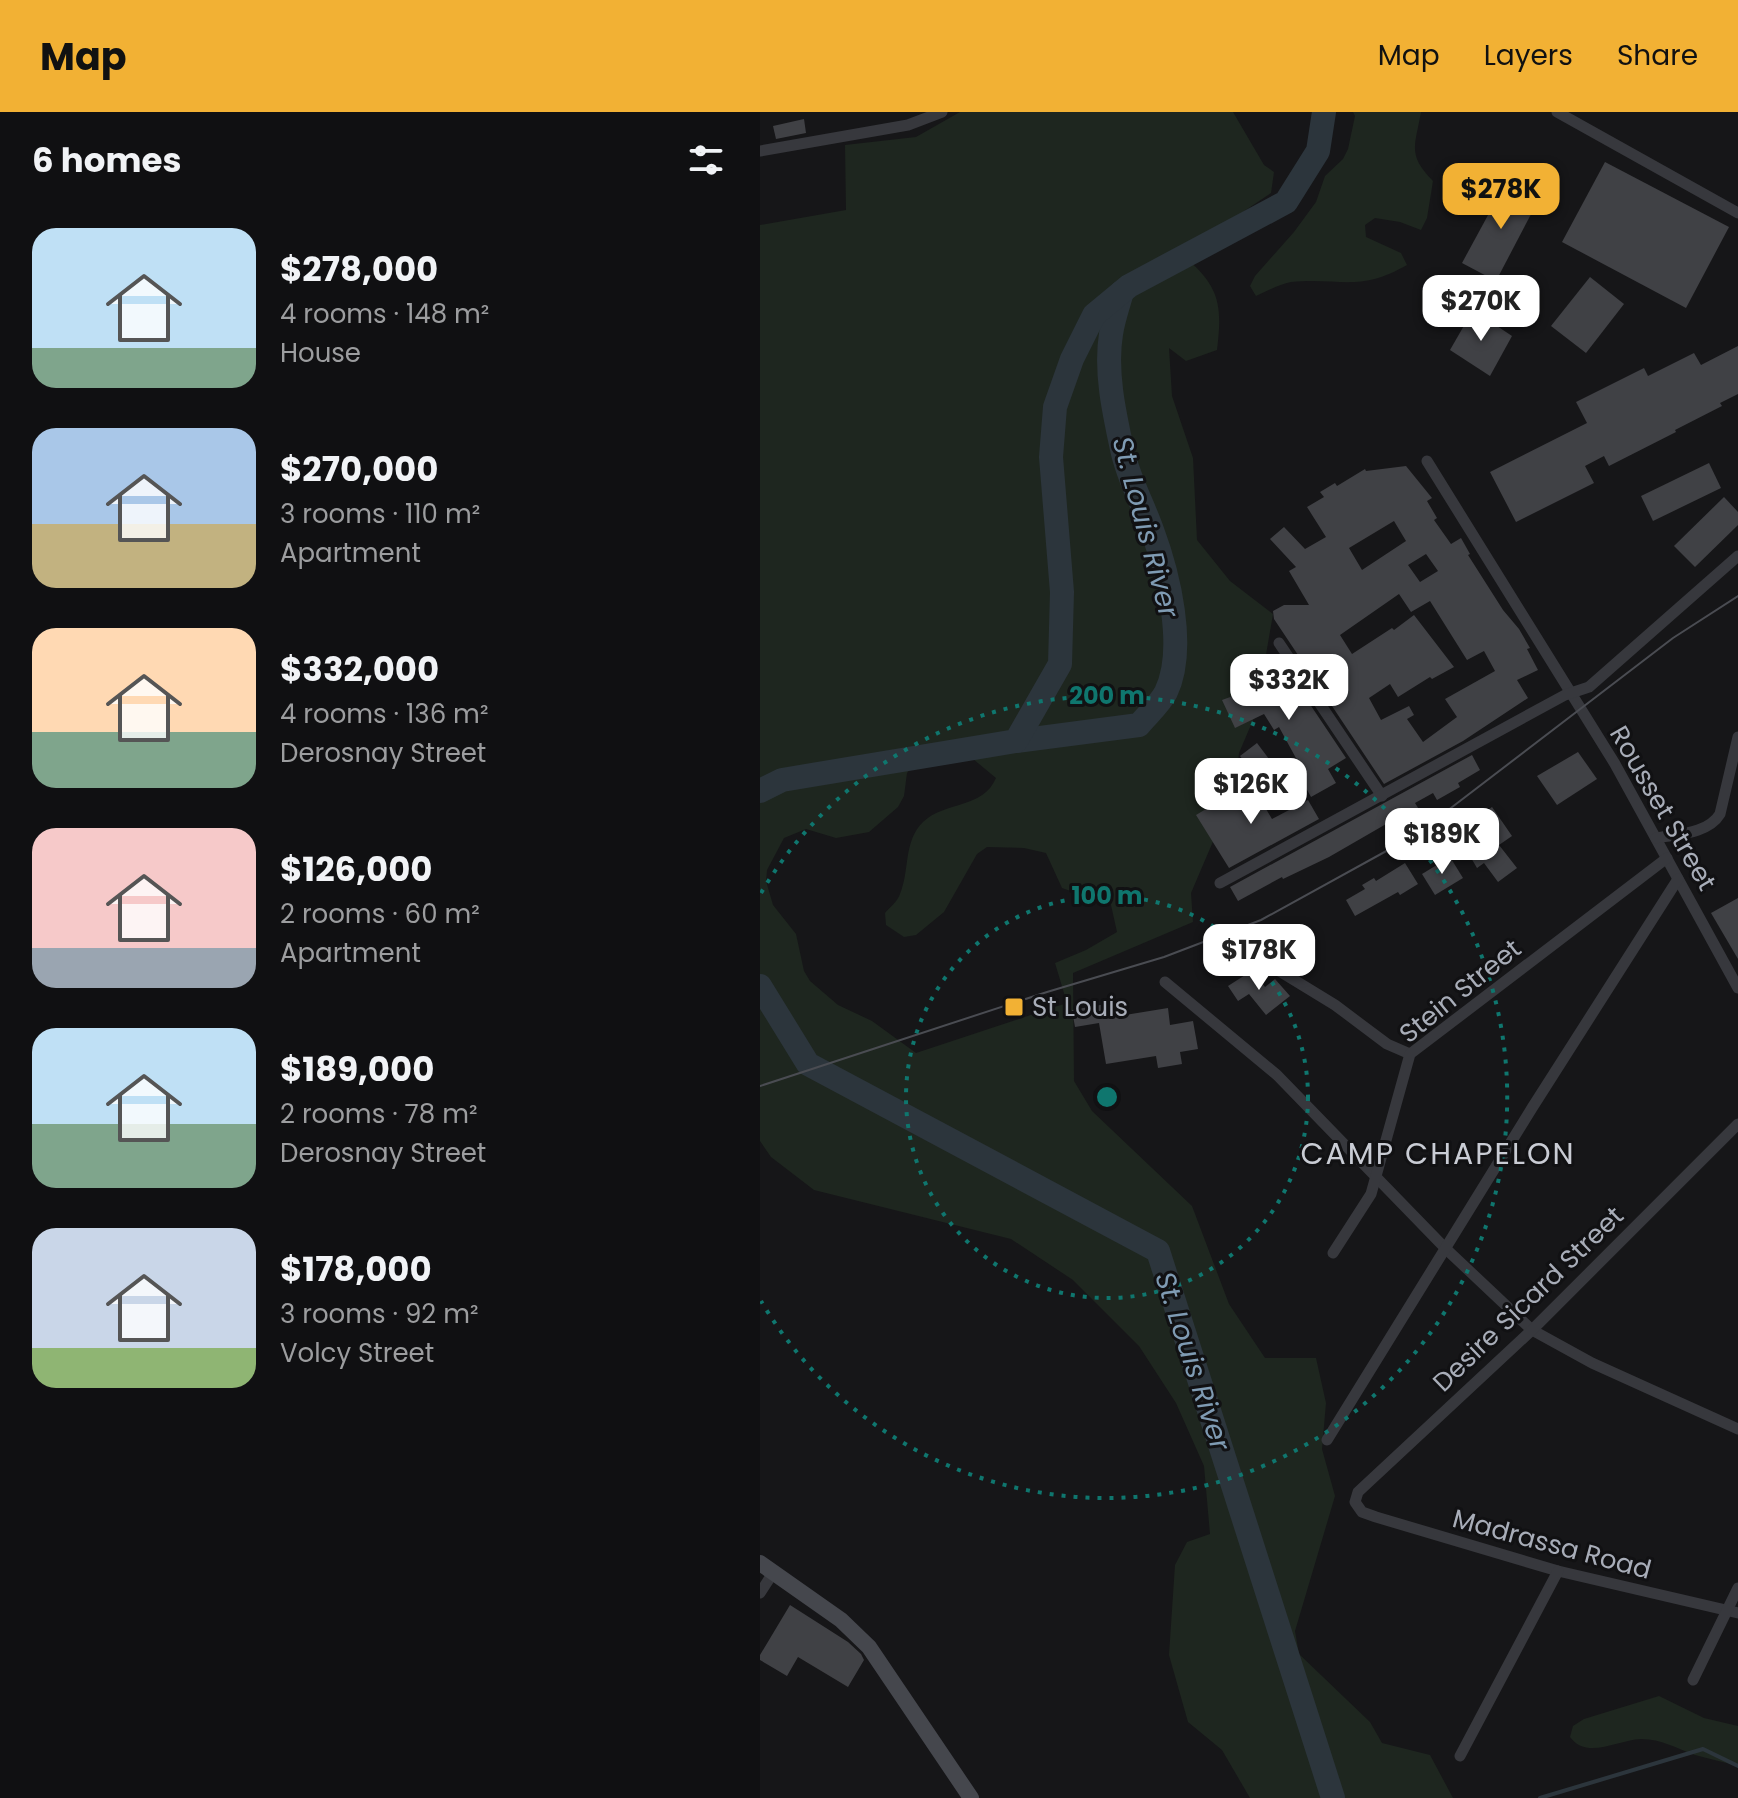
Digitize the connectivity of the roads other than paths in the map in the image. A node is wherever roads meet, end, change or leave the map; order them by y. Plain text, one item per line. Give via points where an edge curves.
1 (906, 112) edge
2 (942, 112) edge
3 (1557, 112) edge
4 (908, 125) junction
5 (760, 151) edge
6 (1738, 213) edge
7 (1427, 461) dead end
8 (1738, 556) edge
9 (1279, 643) dead end
10 (1570, 694) junction
11 (1738, 737) edge
12 (1382, 796) junction
13 (1656, 838) junction
14 (1667, 858) junction
15 (1678, 879) junction
16 (1220, 883) dead end
17 (1268, 964) dead end
18 (1165, 982) dead end
19 (1738, 988) edge
20 (1410, 1054) junction
21 (1738, 1124) edge
22 (1377, 1177) junction
23 (1445, 1248) junction
24 (1333, 1253) dead end
25 (1532, 1330) junction
26 (1738, 1429) edge
27 (1327, 1440) dead end
28 (1357, 1508) joint
29 (766, 1568) edge
30 (1558, 1571) junction
31 (1738, 1588) edge
32 (760, 1593) edge
33 (1732, 1612) edge
34 (1693, 1680) dead end
35 (1460, 1756) dead end
36 (971, 1798) edge

1 - 4 street
2 - 4 street
3 - 6 street
4 - 5 street
7 - 10 street, Rousset Street
8 - 10 street via 1589,687
9 - 12 street
10 - 12 street
10 - 13 street, Rousset Street
11 - 13 street via 1715,823
12 - 16 street
13 - 14 street, Rousset Street
14 - 15 street, Rousset Street
14 - 20 street, Stein Street
15 - 19 street, Rousset Street
15 - 23 street
17 - 20 street
18 - 22 street via 1277,1075
20 - 22 street, Stein Street
21 - 25 street, Desire Sicard Street
22 - 23 street
22 - 24 street, Stein Street
23 - 25 street
23 - 27 street
25 - 26 street
25 - 28 street, Desire Sicard Street via 1358,1492
28 - 30 street, Madrassa Road
29 - 32 street
29 - 36 main road via 841,1620 869,1647
30 - 33 street, Madrassa Road
30 - 35 street
31 - 33 street
33 - 34 street

